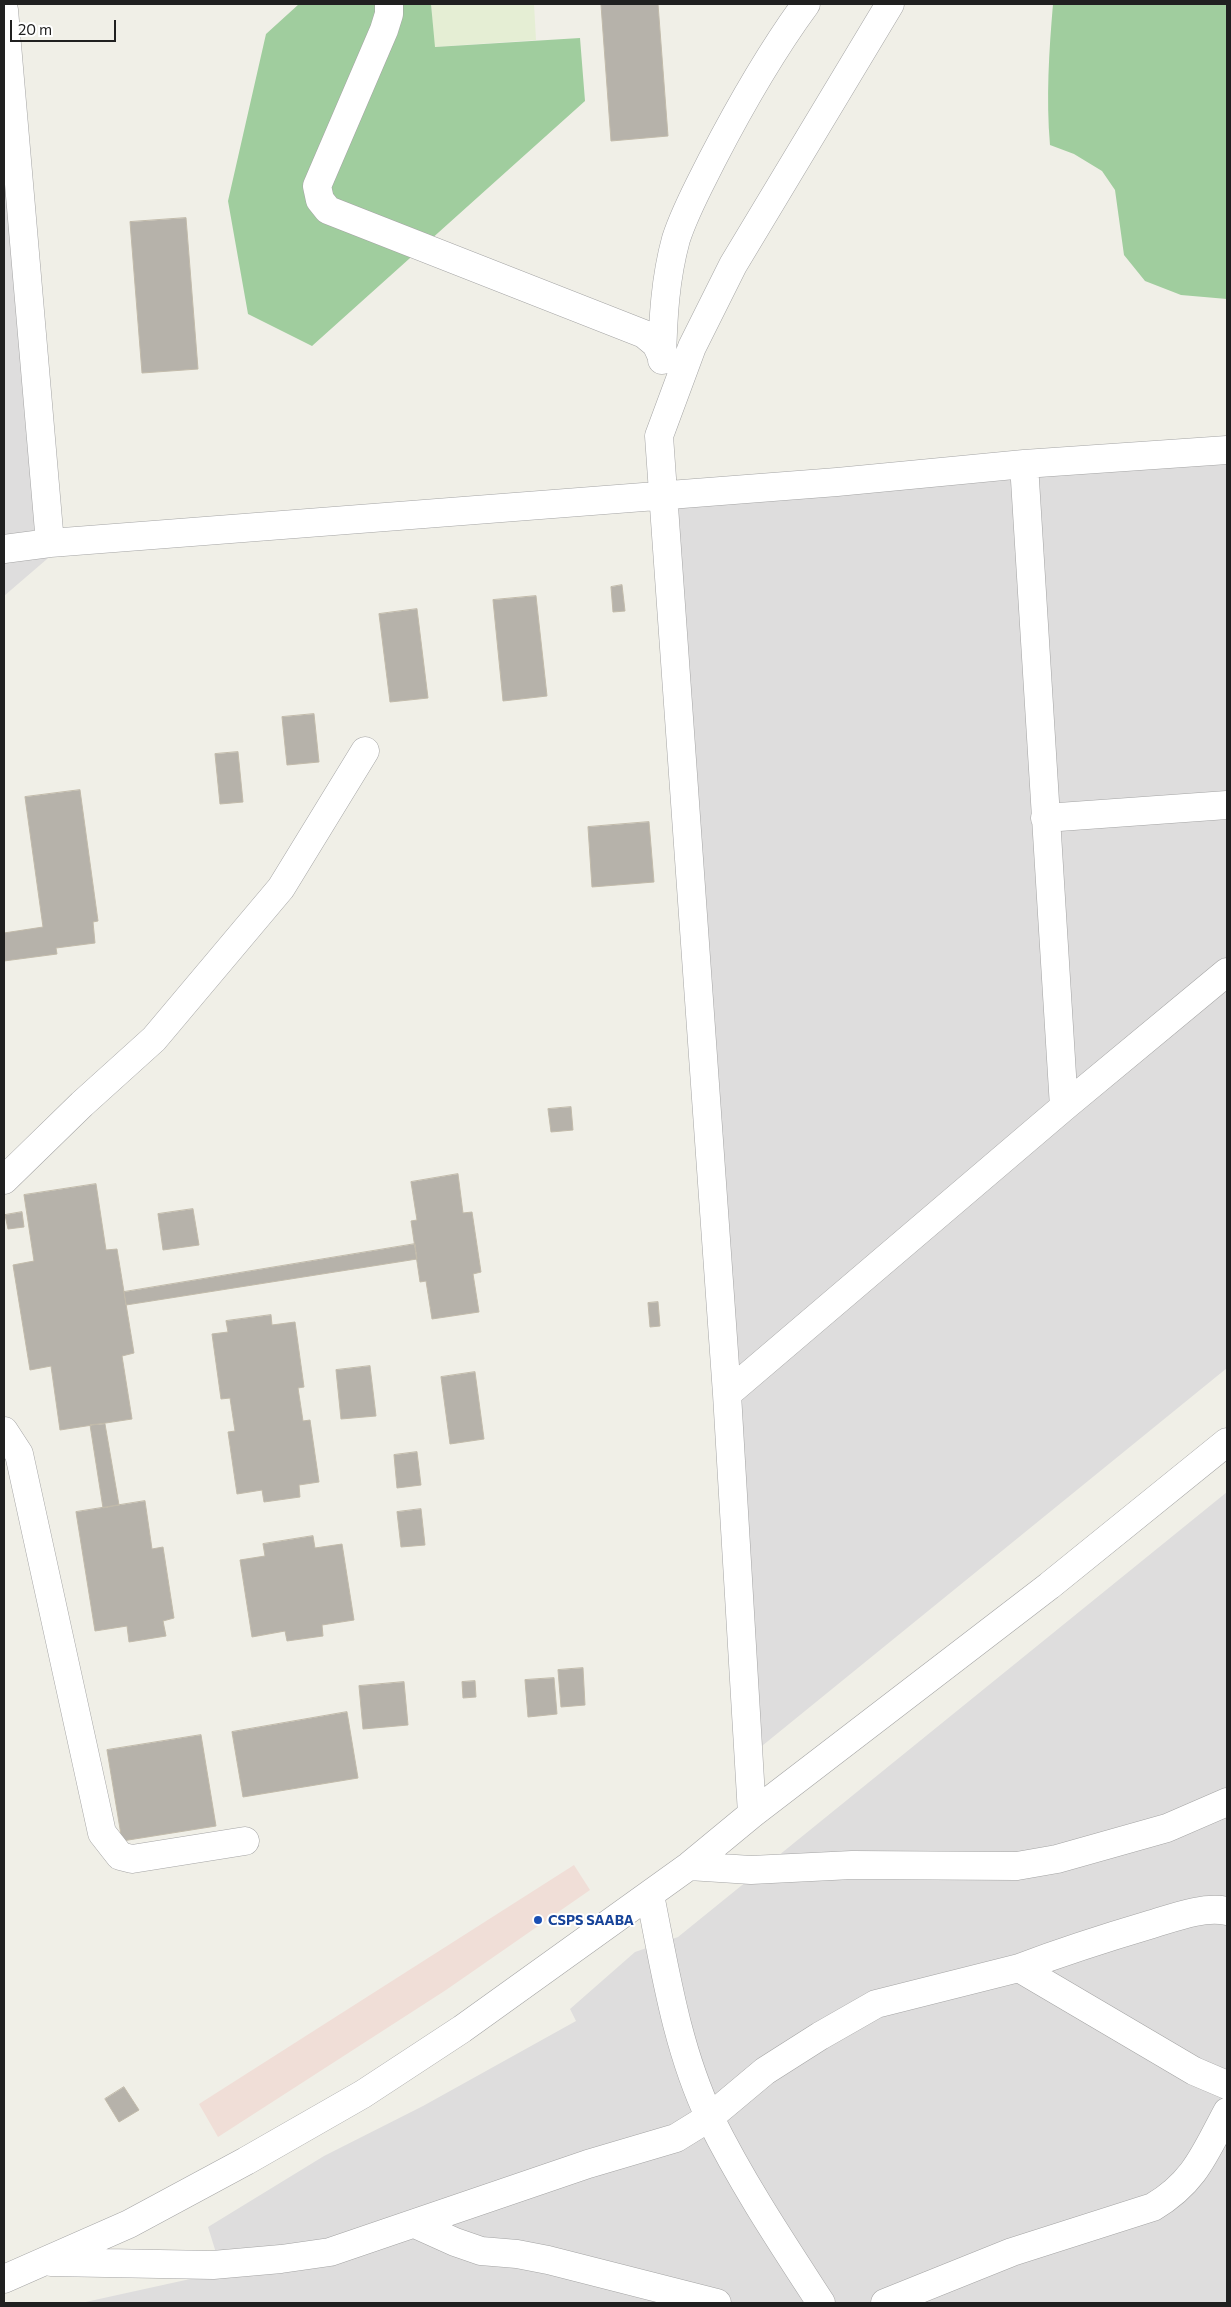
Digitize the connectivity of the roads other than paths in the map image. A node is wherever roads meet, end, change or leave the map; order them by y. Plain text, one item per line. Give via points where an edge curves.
1 (389, 4) edge
2 (806, 4) edge
3 (890, 4) edge
4 (4, 10) edge
5 (662, 357) junction
6 (659, 436) junction
7 (1227, 450) edge
8 (1024, 464) junction
9 (665, 495) junction
10 (50, 543) junction
11 (5, 550) edge
12 (365, 751) dead end
13 (1227, 805) edge
14 (1045, 818) junction
15 (1227, 972) edge
16 (1064, 1107) junction
17 (4, 1180) edge
18 (727, 1394) junction
19 (4, 1431) edge
20 (1227, 1442) edge
21 (1227, 1802) edge
22 (752, 1814) junction
23 (245, 1841) dead end
24 (690, 1866) junction
25 (650, 1896) junction
26 (1227, 1911) edge
27 (1019, 1968) junction
28 (1227, 2085) edge
29 (1227, 2112) edge
30 (710, 2117) junction
31 (415, 2224) junction
32 (42, 2262) junction
33 (4, 2279) edge
34 (717, 2303) edge
35 (820, 2303) edge
36 (885, 2303) edge

1 - 5 street via 384,30 317,186 320,200 328,210 644,334 656,344
2 - 5 street via 731,122 690,202 676,240 663,307
3 - 6 street via 733,264 692,347
4 - 10 street
5 - 6 street
6 - 9 street
7 - 8 street
8 - 9 street
8 - 14 street
9 - 10 street
9 - 18 street
10 - 11 street
12 - 17 street via 281,888 154,1039
13 - 14 street
14 - 16 street
15 - 16 street
16 - 18 street
18 - 22 street
19 - 23 street via 19,1454 102,1833 120,1856 132,1859
20 - 22 street via 1049,1586
21 - 24 street via 1149,1833 1057,1859 1017,1866 852,1865 751,1870
22 - 24 street
24 - 25 street
25 - 30 street via 673,2007
25 - 32 street via 462,2029 363,2094 129,2224
26 - 27 street via 1206,1910 1166,1920 1084,1944
27 - 28 street via 1194,2071
27 - 30 street via 876,2004 766,2071
29 - 36 street via 1197,2170 1175,2192 1153,2207 1012,2252
30 - 31 street via 676,2138 588,2164
30 - 35 street via 762,2212
31 - 32 street via 330,2252 281,2259 214,2265
31 - 34 street via 481,2251 548,2260
32 - 33 street

